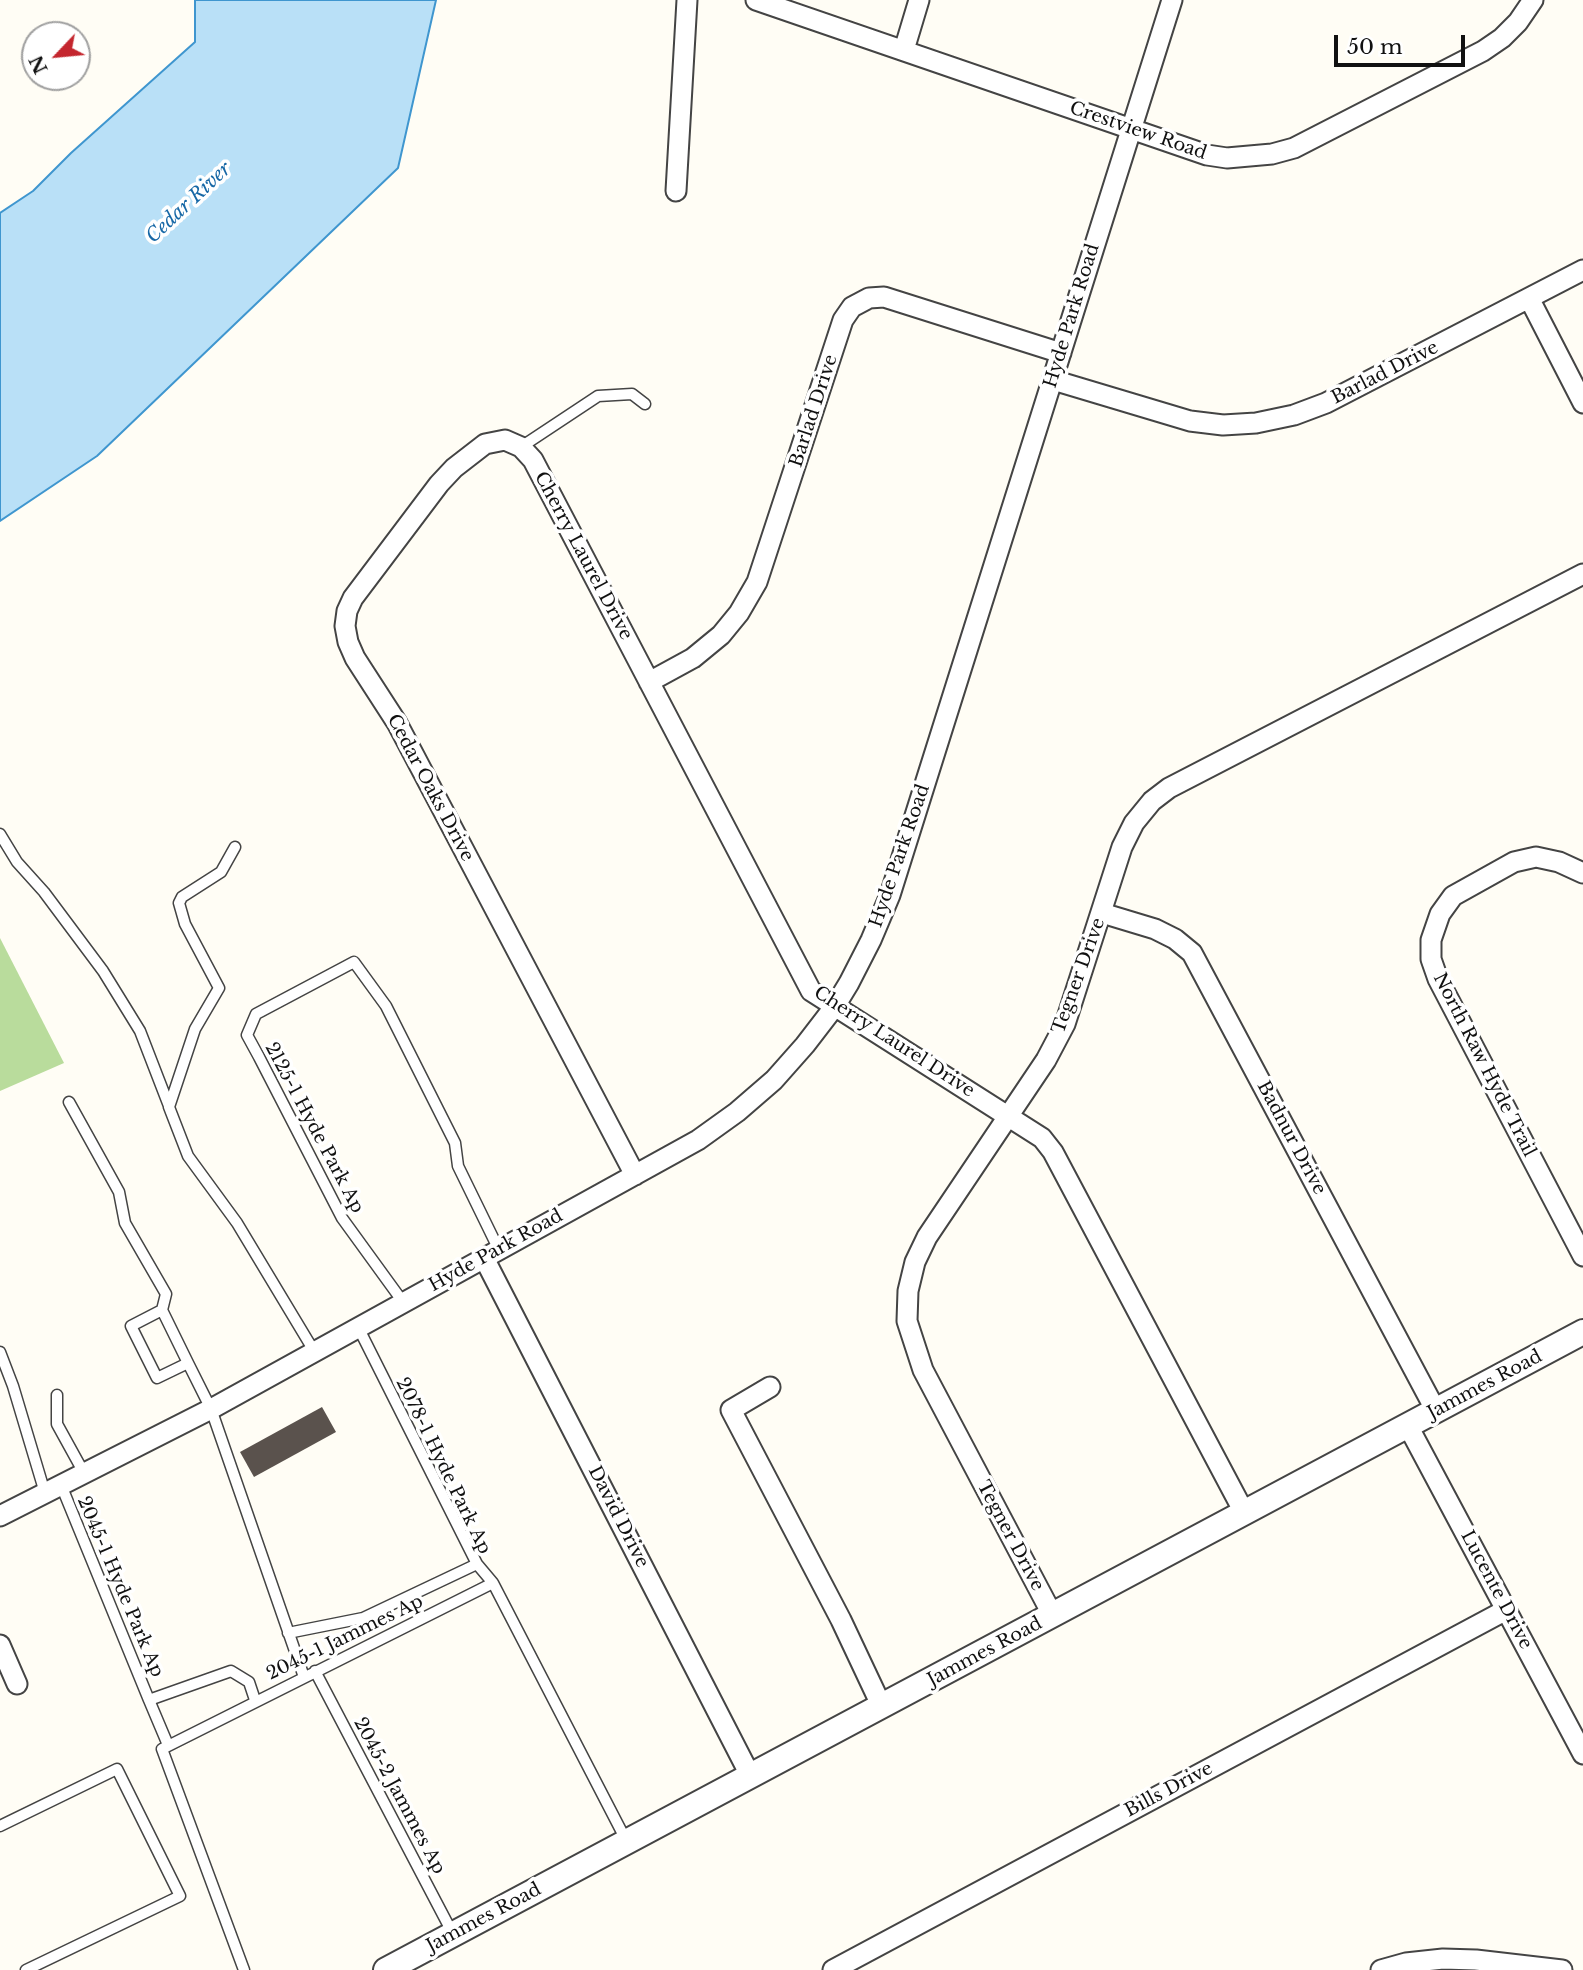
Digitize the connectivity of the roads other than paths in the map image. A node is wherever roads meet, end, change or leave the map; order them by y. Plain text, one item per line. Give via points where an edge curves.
1 (687, 0) edge
2 (756, 0) edge
3 (919, 0) edge
4 (1172, 0) edge
5 (1533, 0) edge
6 (904, 50) junction
7 (1130, 129) junction
8 (676, 191) dead end
9 (1583, 270) edge
10 (1529, 298) junction
11 (1061, 353) junction
12 (1053, 380) junction
13 (1583, 403) edge
14 (645, 404) dead end
15 (513, 443) junction
16 (1583, 574) edge
17 (649, 682) junction
18 (0, 834) edge
19 (235, 847) dead end
20 (1583, 873) edge
21 (1102, 913) junction
22 (835, 1006) junction
23 (69, 1102) dead end
24 (169, 1107) junction
25 (1009, 1116) junction
26 (635, 1175) junction
27 (492, 1254) junction
28 (1583, 1256) edge
29 (403, 1302) junction
30 (162, 1310) junction
31 (358, 1327) junction
32 (1583, 1332) edge
33 (314, 1351) junction
34 (0, 1352) edge
35 (188, 1363) junction
36 (770, 1387) dead end
37 (57, 1395) dead end
38 (211, 1409) junction
39 (1436, 1411) junction
40 (1408, 1426) junction
41 (84, 1473) junction
42 (53, 1489) junction
43 (1245, 1514) junction
44 (0, 1516) edge
45 (477, 1564) junction
46 (493, 1583) junction
47 (1506, 1610) junction
48 (1053, 1616) junction
49 (288, 1633) junction
50 (0, 1646) edge
51 (315, 1671) junction
52 (304, 1676) junction
53 (18, 1684) dead end
54 (149, 1700) junction
55 (255, 1700) junction
56 (882, 1707) junction
57 (168, 1745) junction
58 (1583, 1755) edge
59 (751, 1777) junction
60 (0, 1826) edge
61 (627, 1842) junction
62 (454, 1935) junction
63 (26, 1970) edge
64 (244, 1970) edge
65 (386, 1970) edge
66 (833, 1970) edge
67 (1381, 1970) edge
68 (1562, 1970) edge

1 - 8 street
2 - 6 street, Crestview Road
3 - 6 street
4 - 7 street, Hyde Park Road
5 - 7 street, Crestview Road via 1518,22 1483,51 1294,148 1249,157 1217,157
6 - 7 street, Crestview Road
7 - 11 street, Hyde Park Road
9 - 10 street, Barlad Drive
10 - 12 street, Barlad Drive via 1326,403 1256,423 1190,421
10 - 13 street
11 - 12 street, Hyde Park Road
11 - 17 street, Barlad Drive via 884,297 869,298 852,307 843,320 757,582 720,635 693,658
12 - 22 street, Hyde Park Road via 890,895
14 - 15 lane via 632,394 598,396
15 - 17 street, Cherry Laurel Drive via 533,460
15 - 26 street, Cedar Oaks Drive via 485,444 439,484 354,598 345,625 355,659 397,723
16 - 21 street, Tegner Drive via 1169,788 1134,823
17 - 22 street, Cherry Laurel Drive via 811,991
18 - 24 lane via 103,971 140,1031
19 - 24 lane via 221,872 179,903 185,924 219,988 195,1029
20 - 28 street, North Raw Hyde Trail via 1535,858 1514,862 1453,896 1440,914 1431,940 1438,979
21 - 25 street, Tegner Drive via 1065,1024
21 - 39 street, Badnur Drive via 1154,929 1192,953
22 - 25 street, Cherry Laurel Drive
22 - 26 street, Hyde Park Road via 774,1080 737,1112
23 - 30 lane via 119,1192 125,1223 166,1294
24 - 33 lane via 188,1156 237,1223
25 - 43 street, Cherry Laurel Drive via 1042,1138 1053,1152
25 - 48 street, Tegner Drive via 927,1237 908,1291 908,1321 923,1370
26 - 27 street, Hyde Park Road
27 - 29 street, Hyde Park Road
27 - 29 lane, 2125-1 Hyde Park Ap via 458,1166 455,1143 386,1006 354,962 256,1014 247,1035 342,1218
27 - 59 street, David Drive
29 - 31 street, Hyde Park Road
30 - 35 lane
30 - 35 lane via 131,1326 157,1378
31 - 33 street, Hyde Park Road
31 - 45 lane, 2078-1 Hyde Park Ap
32 - 39 street, Jammes Road
33 - 38 street, Hyde Park Road
34 - 42 lane, 2045-1 Hyde Park Ap
35 - 38 lane
36 - 56 street via 731,1410
37 - 41 lane via 57,1424
38 - 41 street, Hyde Park Road
38 - 49 lane
39 - 40 street, Jammes Road
40 - 43 street, Jammes Road
40 - 47 street, Lucente Drive
41 - 42 street, Hyde Park Road
42 - 44 street, Hyde Park Road
42 - 54 lane, 2045-1 Hyde Park Ap
43 - 48 street, Jammes Road
45 - 46 lane
45 - 49 lane, 2078-1 Hyde Park Ap via 362,1618
46 - 51 lane, 2045-1 Jammes Ap
46 - 61 lane
47 - 58 street, Lucente Drive
47 - 66 street, Bills Drive
48 - 56 street, Jammes Road
49 - 52 lane
50 - 53 street
51 - 52 lane, 2045-1 Jammes Ap
51 - 62 lane, 2045-2 Jammes Ap
52 - 55 lane, 2045-1 Jammes Ap
54 - 55 lane, 2045-1 Hyde Park Ap via 231,1671 249,1682
54 - 57 lane
55 - 57 lane, 2045-1 Jammes Ap
56 - 59 street, Jammes Road
57 - 64 lane via 162,1749
59 - 61 street, Jammes Road
60 - 63 lane via 117,1769 180,1896
61 - 62 street, Jammes Road
62 - 65 street, Jammes Road
67 - 68 street via 1443,1959

